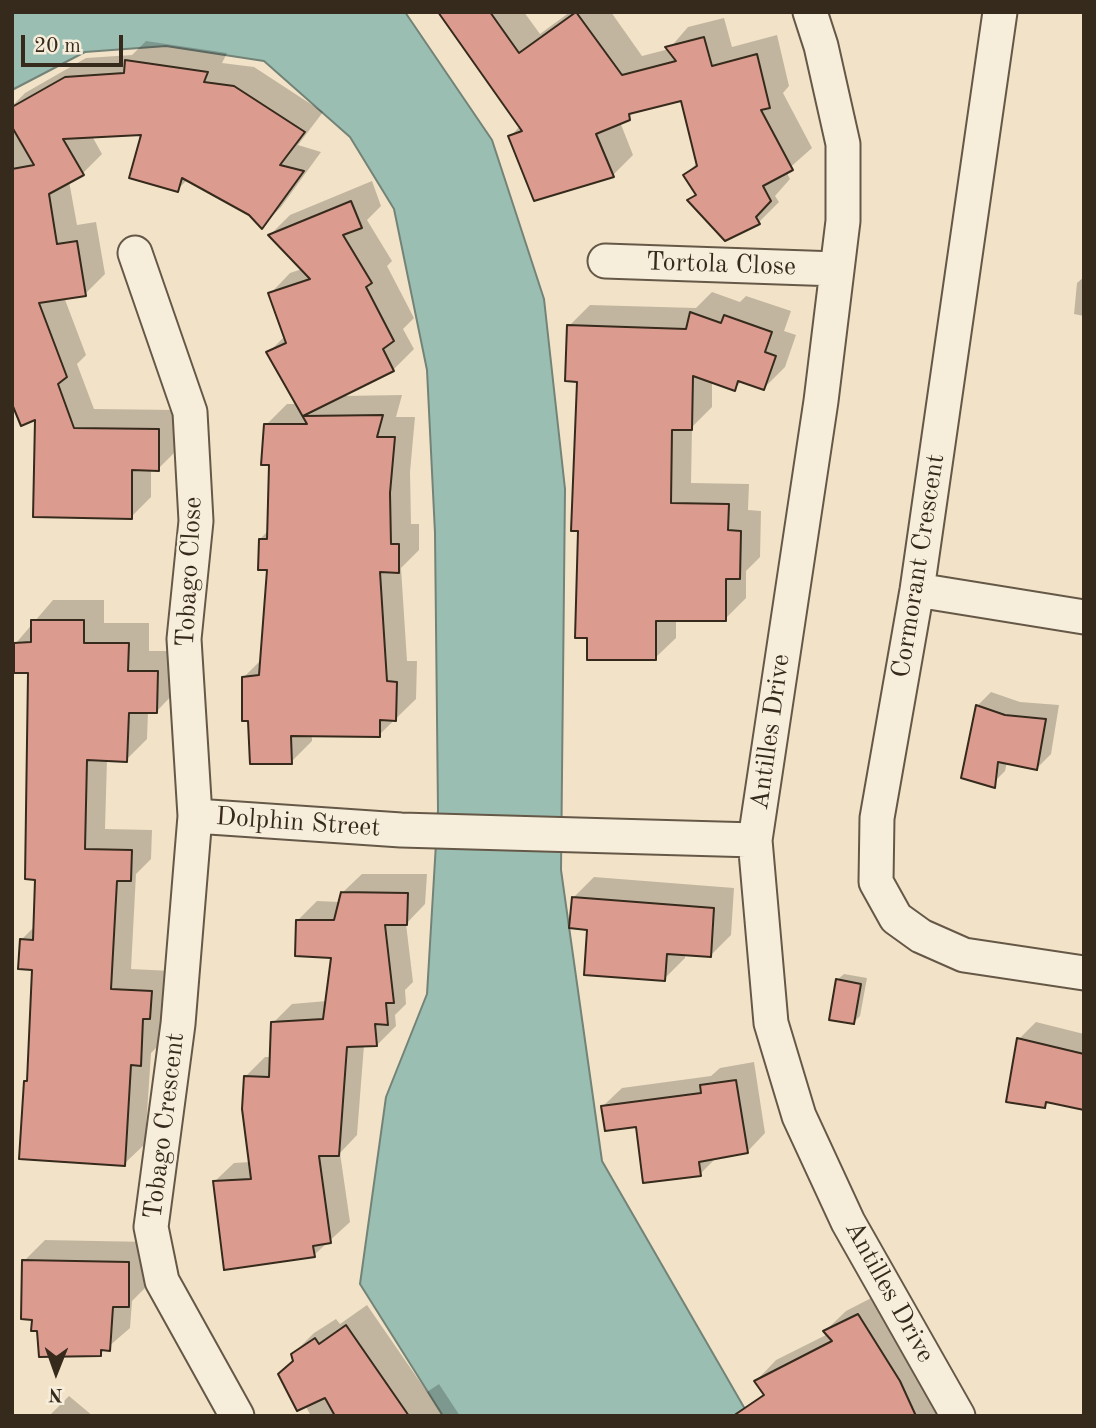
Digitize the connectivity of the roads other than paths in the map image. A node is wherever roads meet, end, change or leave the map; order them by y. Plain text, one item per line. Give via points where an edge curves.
1 (810, 12) edge
2 (1000, 12) edge
3 (135, 253) dead end
4 (605, 261) dead end
5 (837, 269) junction
6 (917, 590) junction
7 (1084, 617) edge
8 (195, 816) junction
9 (755, 840) junction
10 (1084, 973) edge
11 (237, 1416) edge
12 (958, 1416) edge

1 - 5 street, Antilles Drive via 843,144 843,221
2 - 6 street, Cormorant Crescent
3 - 8 street, Tobago Close via 190,412 196,521 184,639
4 - 5 street, Tortola Close
5 - 9 street, Antilles Drive
6 - 7 street
6 - 10 street, Cormorant Crescent via 877,818 876,882 896,918 964,955
8 - 9 street, Dolphin Street via 401,830
8 - 11 street, Tobago Crescent via 178,1024 151,1227 162,1281
9 - 12 street, Antilles Drive via 771,1023 799,1116 848,1222

